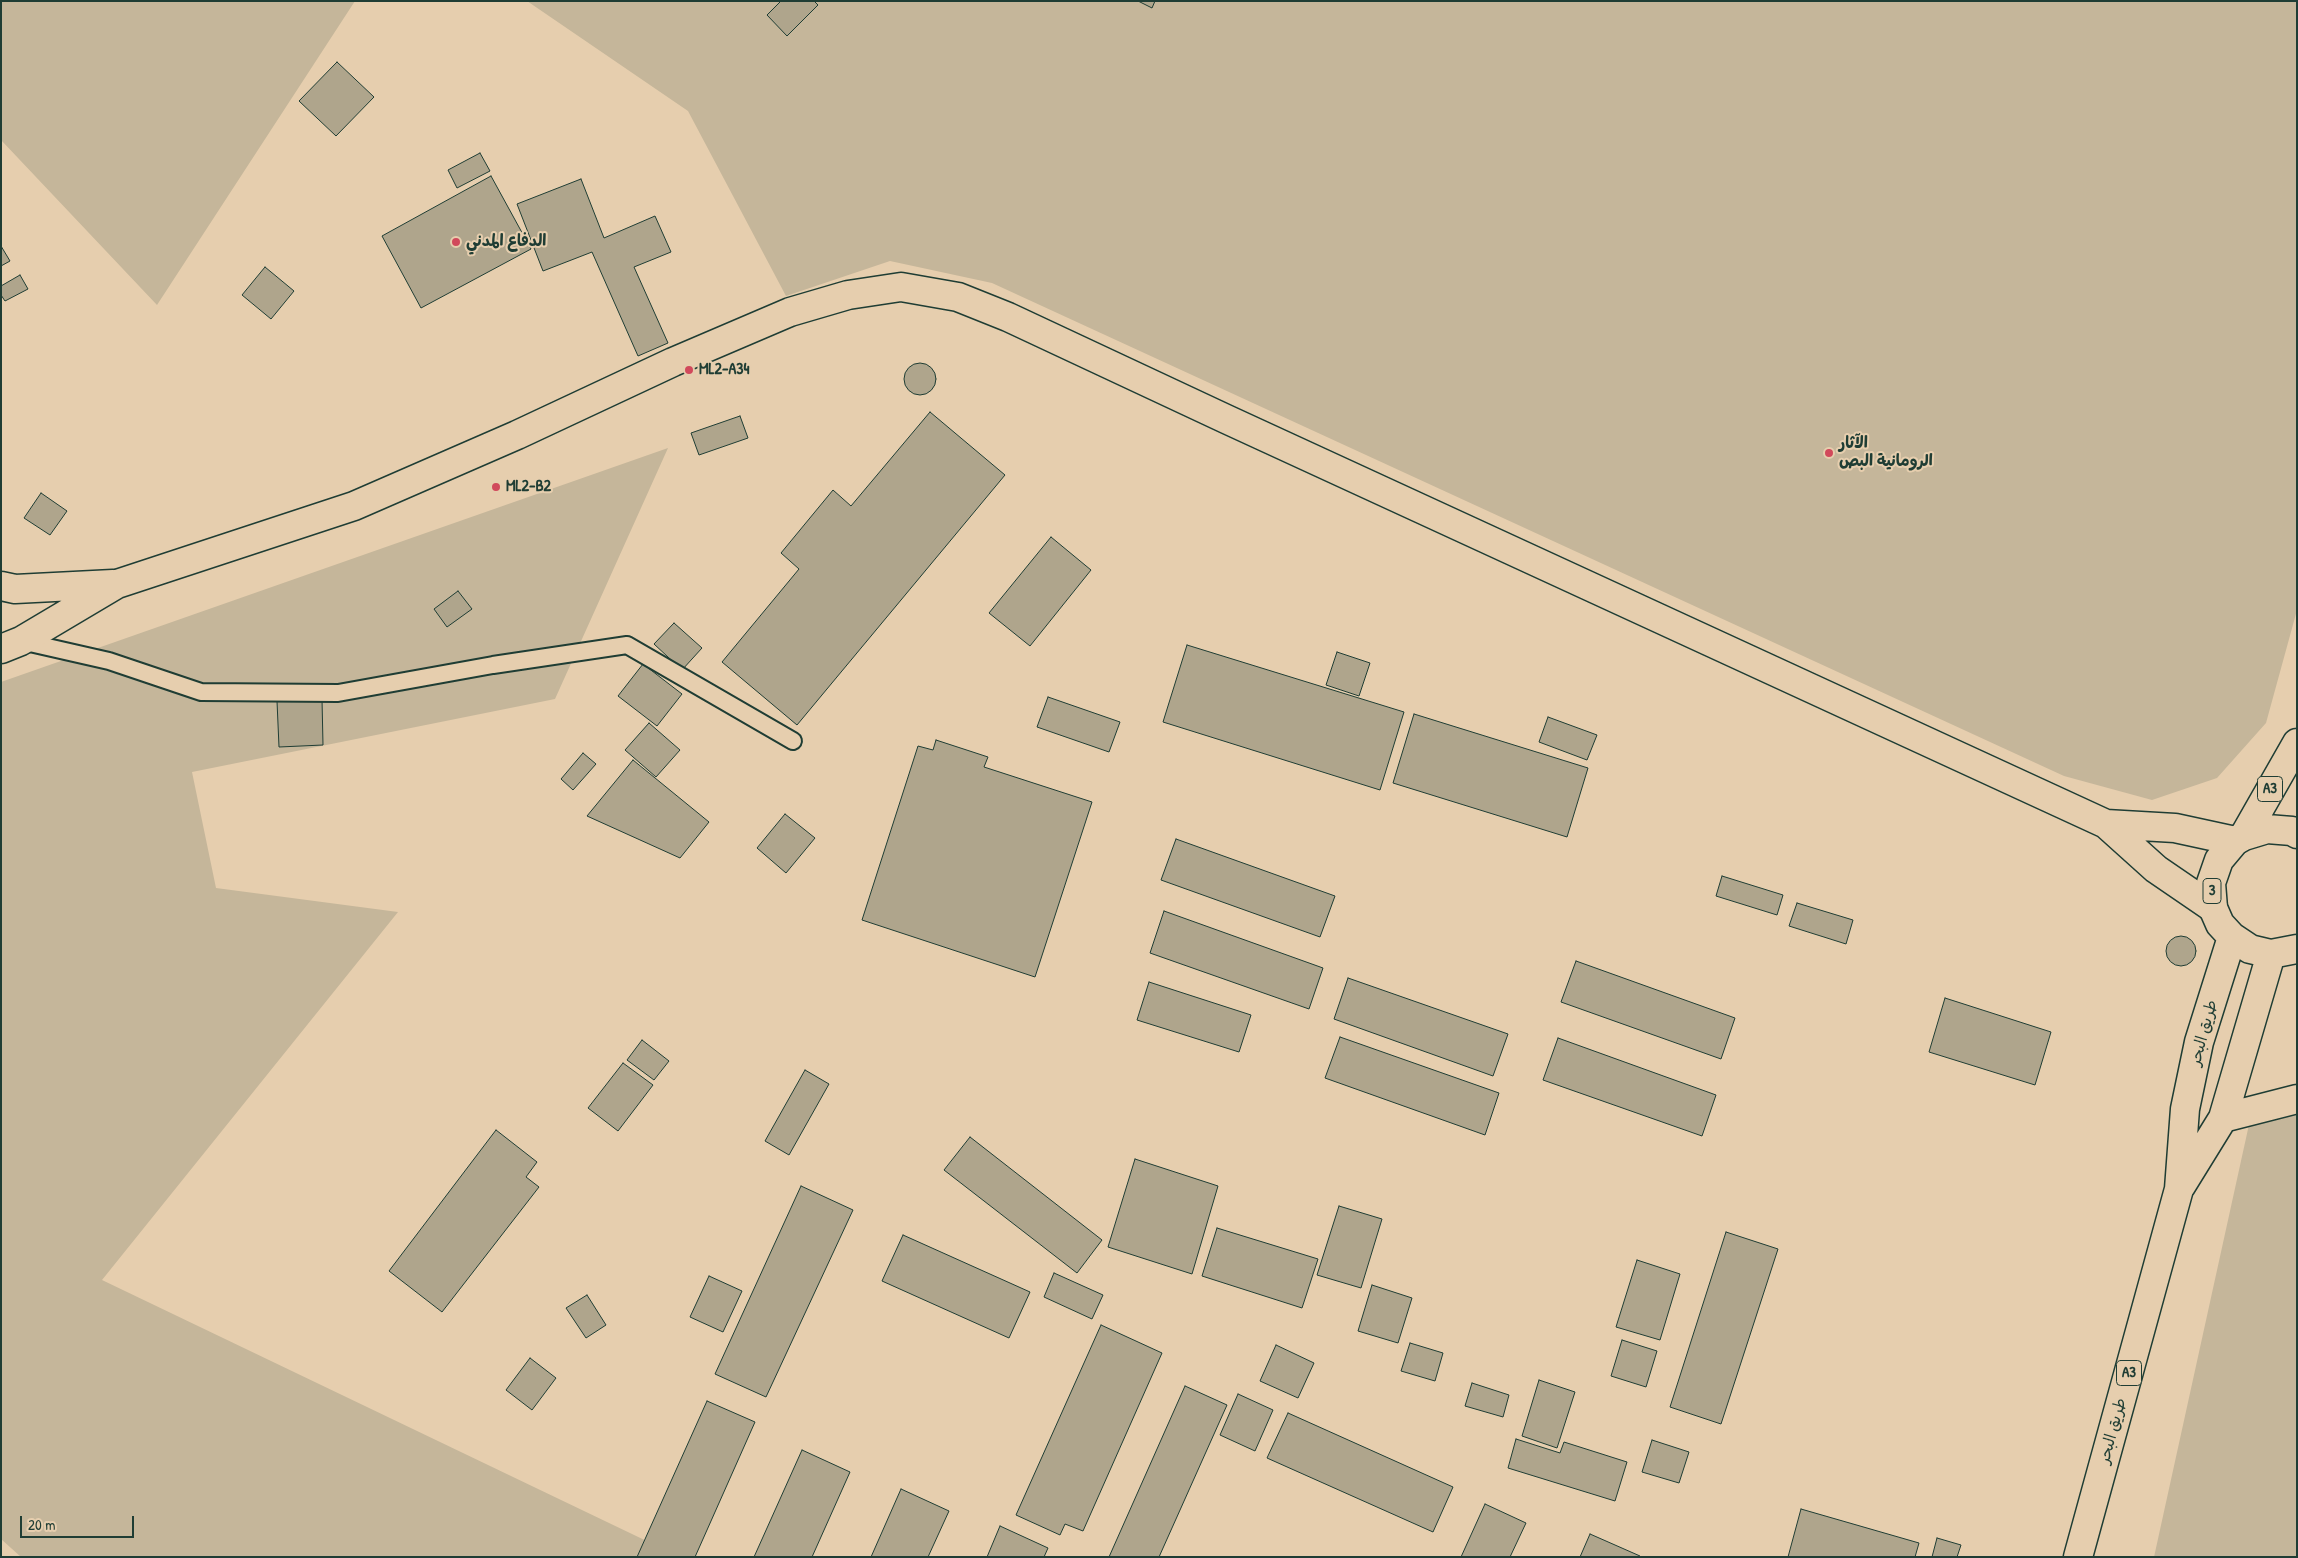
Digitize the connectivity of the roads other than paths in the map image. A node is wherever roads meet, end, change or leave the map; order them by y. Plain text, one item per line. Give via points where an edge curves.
1 (117, 584) junction
2 (1, 586) edge
3 (11, 645) edge
4 (793, 741) dead end
5 (2297, 743) edge
6 (2106, 824) junction
7 (2297, 834) edge
8 (2239, 839) junction
9 (2213, 908) junction
10 (2232, 937) junction
11 (2284, 951) edge
12 (2297, 1099) edge
13 (2223, 1118) junction
14 (2179, 1189) junction
15 (2078, 1557) edge

1 - 2 main road via 15,589
1 - 3 main road
1 - 6 main road via 354,506 790,312 848,295 901,287 958,297 1008,317
3 - 4 lane via 109,661 201,692 338,693 627,645
5 - 8 main road, A3
6 - 8 main road via 2175,828
6 - 9 main road via 2156,869
7 - 8 main road via 2268,829
8 - 9 main road, 3 via 2219,860 2211,883
9 - 10 main road, 3 via 2220,924
10 - 11 main road, 3 via 2250,949
10 - 14 main road, طريق البحر / A3 via 2199,1042 2185,1109
11 - 13 main road, طريق البحر / A3
12 - 13 main road
13 - 14 main road, طريق البحر / A3
14 - 15 main road, طريق البحر / A3

